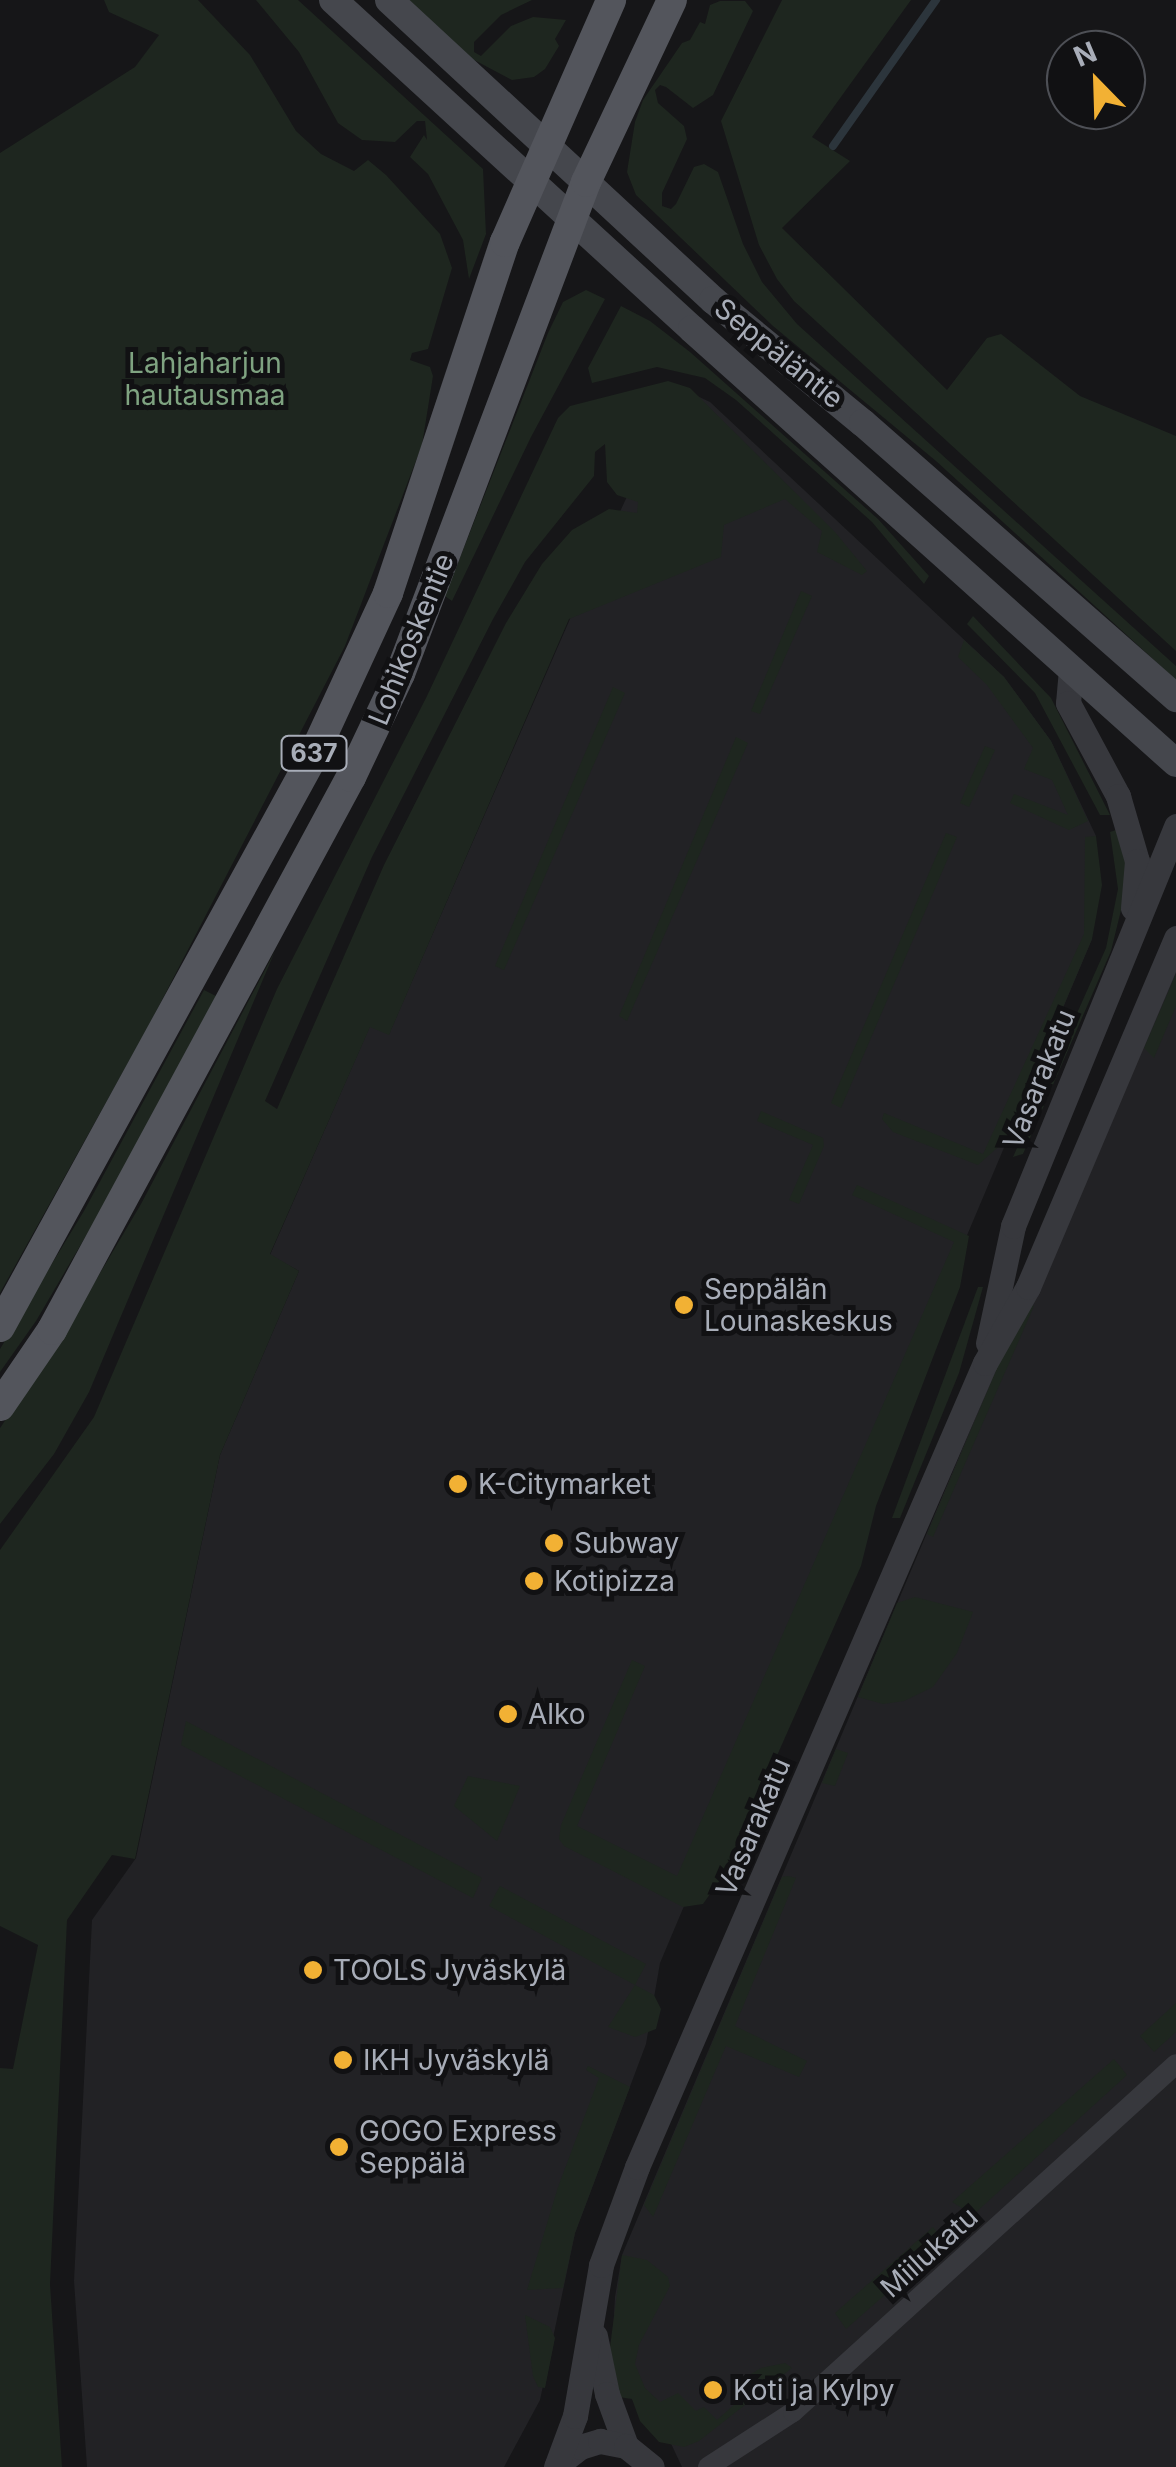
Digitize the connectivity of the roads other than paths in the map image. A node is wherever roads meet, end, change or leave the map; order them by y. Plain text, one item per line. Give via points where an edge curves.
1 (333, 0) edge
2 (388, 0) edge
3 (611, 0) edge
4 (672, 0) edge
5 (547, 142) junction
6 (531, 178) junction
7 (586, 182) junction
8 (573, 217) junction
9 (1071, 668) junction
10 (1176, 698) edge
11 (1176, 763) edge
12 (1176, 826) edge
13 (1132, 930) junction
14 (1176, 938) edge
15 (0, 1327) edge
16 (985, 1363) junction
17 (0, 1406) edge
18 (1176, 2064) edge
19 (592, 2320) junction
20 (626, 2446) junction
21 (556, 2467) edge
22 (652, 2467) edge
23 (708, 2467) edge

1 - 6 main road, Seppäläntie
2 - 5 main road, Seppäläntie
3 - 5 main road, Lohikoskentie / 637
4 - 7 main road, Lohikoskentie / 637
5 - 6 main road, Lohikoskentie / 637
5 - 7 main road, Seppäläntie
6 - 8 main road, Seppäläntie
6 - 15 main road, Lohikoskentie / 637 via 388,593 342,694
7 - 8 main road, Lohikoskentie / 637
7 - 10 main road, Seppäläntie
8 - 9 main road, Seppäläntie
8 - 17 main road, Lohikoskentie / 637 via 400,674 359,760 61,1314
9 - 11 main road, Seppäläntie
9 - 13 street via 1068,703 1118,796 1137,860
12 - 13 street, Vasarakatu
13 - 16 street, Vasarakatu via 1013,1226
14 - 16 street, Vasarakatu via 1028,1288
16 - 19 street, Vasarakatu via 636,2167 601,2266
18 - 23 street, Miilukatu via 794,2412
19 - 20 street, Vasarakatu
19 - 21 street, Vasarakatu via 575,2416
20 - 21 street via 600,2441 580,2447
20 - 22 street

